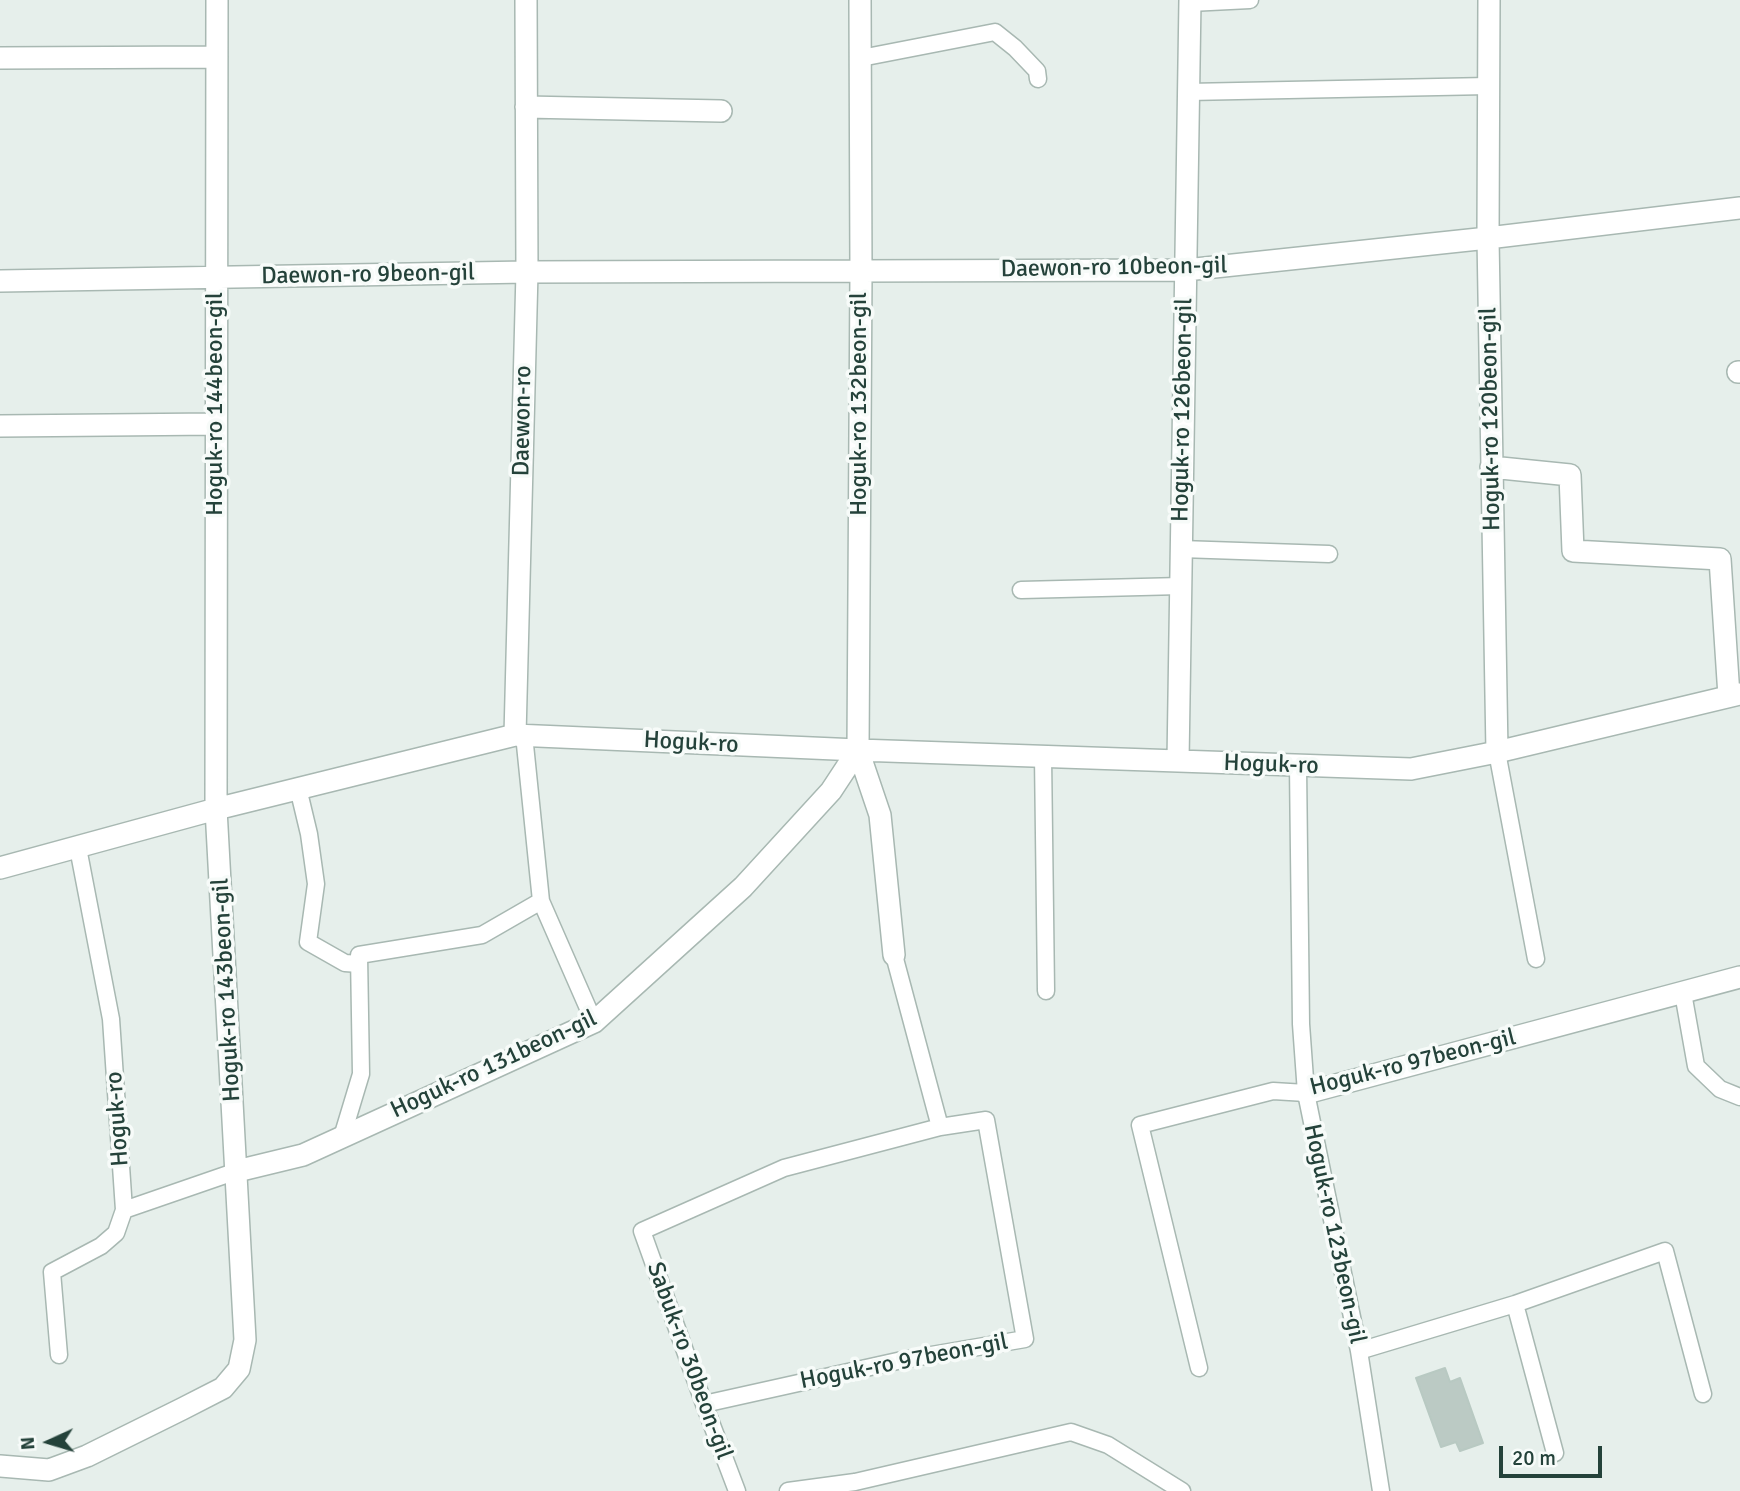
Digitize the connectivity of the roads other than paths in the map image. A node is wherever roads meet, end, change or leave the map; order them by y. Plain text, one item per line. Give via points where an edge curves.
1 (217, 0) edge
2 (526, 0) edge
3 (860, 0) edge
4 (1250, 0) edge
5 (1489, 0) edge
6 (1190, 1) edge
7 (217, 57) junction
8 (0, 58) edge
9 (861, 58) junction
10 (1038, 79) dead end
11 (1488, 86) junction
12 (1188, 92) junction
13 (526, 107) junction
14 (721, 111) dead end
15 (1740, 208) edge
16 (1488, 238) junction
17 (1186, 270) junction
18 (527, 272) junction
19 (861, 272) junction
20 (217, 278) junction
21 (0, 281) edge
22 (216, 424) junction
23 (0, 426) edge
24 (1492, 467) junction
25 (1181, 549) junction
26 (1329, 554) dead end
27 (1181, 586) junction
28 (1021, 590) dead end
29 (1735, 695) edge
30 (520, 735) junction
31 (858, 750) junction
32 (1497, 752) junction
33 (1043, 756) junction
34 (1178, 761) junction
35 (1298, 766) junction
36 (298, 788) junction
37 (216, 809) junction
38 (78, 848) junction
39 (0, 868) edge
40 (541, 901) junction
41 (894, 955) joint
42 (1536, 959) dead end
43 (359, 964) junction
44 (1740, 977) edge
45 (1046, 991) dead end
46 (1682, 993) junction
47 (594, 1023) junction
48 (1306, 1093) junction
49 (1740, 1097) edge
50 (940, 1127) junction
51 (342, 1137) junction
52 (237, 1171) junction
53 (124, 1210) junction
54 (642, 1231) joint
55 (1516, 1304) junction
56 (1359, 1351) junction
57 (59, 1355) dead end
58 (1199, 1368) dead end
59 (1703, 1394) dead end
60 (704, 1404) junction
61 (1555, 1452) dead end
62 (0, 1466) edge
63 (737, 1491) edge
64 (788, 1491) edge
65 (1182, 1491) edge
66 (1381, 1491) edge

1 - 7 street, Hoguk-ro 144beon-gil
2 - 13 street, Daewon-ro
3 - 9 street, Hoguk-ro 132beon-gil
4 - 6 lane
5 - 11 street, Hoguk-ro 120beon-gil
6 - 12 street, Hoguk-ro 126beon-gil
7 - 8 street
7 - 20 street, Hoguk-ro 144beon-gil
9 - 10 lane via 995,32 1016,48 1037,71
9 - 19 street, Hoguk-ro 132beon-gil
11 - 12 lane
11 - 16 street, Hoguk-ro 120beon-gil
12 - 17 street, Hoguk-ro 126beon-gil
13 - 14 street
13 - 18 street, Daewon-ro
15 - 16 street, Daewon-ro 10beon-gil
16 - 17 street, Daewon-ro 10beon-gil
16 - 24 street, Hoguk-ro 120beon-gil
17 - 19 street, Daewon-ro 10beon-gil
17 - 25 street, Hoguk-ro 126beon-gil
18 - 19 street, Daewon-ro 10beon-gil
18 - 20 street, Daewon-ro 9beon-gil
18 - 30 street, Daewon-ro
19 - 31 street, Hoguk-ro 132beon-gil
20 - 21 street, Daewon-ro 9beon-gil
20 - 22 street, Hoguk-ro 144beon-gil
22 - 23 street
22 - 37 street, Hoguk-ro 144beon-gil
24 - 29 street, Hoguk-ro via 1570,475 1573,551 1720,559
24 - 32 street, Hoguk-ro 120beon-gil
25 - 26 lane, Hoguk-ro 126beon-gil
25 - 27 street, Hoguk-ro 126beon-gil
27 - 28 lane
27 - 34 street, Hoguk-ro 126beon-gil
29 - 32 street, Hoguk-ro
30 - 31 street, Hoguk-ro
30 - 36 street, Hoguk-ro
30 - 40 lane
31 - 33 street, Hoguk-ro
31 - 41 street via 880,815
31 - 47 street, Hoguk-ro 131beon-gil via 831,791 743,887
32 - 35 street, Hoguk-ro via 1411,769
32 - 42 lane
33 - 34 street, Hoguk-ro
33 - 45 lane
34 - 35 street, Hoguk-ro
35 - 48 lane, Hoguk-ro 123beon-gil
36 - 37 street, Hoguk-ro
36 - 43 lane via 316,884 308,942 345,963
37 - 38 street, Hoguk-ro
37 - 52 street, Hoguk-ro 143beon-gil
38 - 39 street, Hoguk-ro
38 - 53 lane, Hoguk-ro via 111,1019
40 - 43 lane via 482,935 359,954
40 - 47 lane
41 - 50 lane
43 - 51 lane via 361,1074
44 - 46 street, Hoguk-ro 97beon-gil
46 - 48 street, Hoguk-ro 97beon-gil
46 - 49 lane via 1696,1066 1720,1089
47 - 51 street, Hoguk-ro 131beon-gil
48 - 56 lane, Hoguk-ro 123beon-gil
48 - 58 lane, Hoguk-ro 97beon-gil via 1273,1091 1140,1125
50 - 54 lane, Hoguk-ro 97beon-gil via 784,1168
50 - 60 lane, Hoguk-ro 97beon-gil via 986,1120 1025,1339 902,1360
51 - 52 street, Hoguk-ro 131beon-gil via 303,1155
52 - 53 lane
52 - 62 street, Hoguk-ro 143beon-gil via 245,1340 239,1369 223,1388 87,1456 49,1470
53 - 57 lane via 116,1233 101,1246 52,1272
54 - 60 lane, Sabuk-ro 30beon-gil
55 - 56 lane
55 - 59 lane via 1665,1251
55 - 61 lane
56 - 66 lane, Hoguk-ro 123beon-gil
60 - 63 lane, Sabuk-ro 30beon-gil
64 - 65 lane via 855,1482 1071,1432 1108,1445

